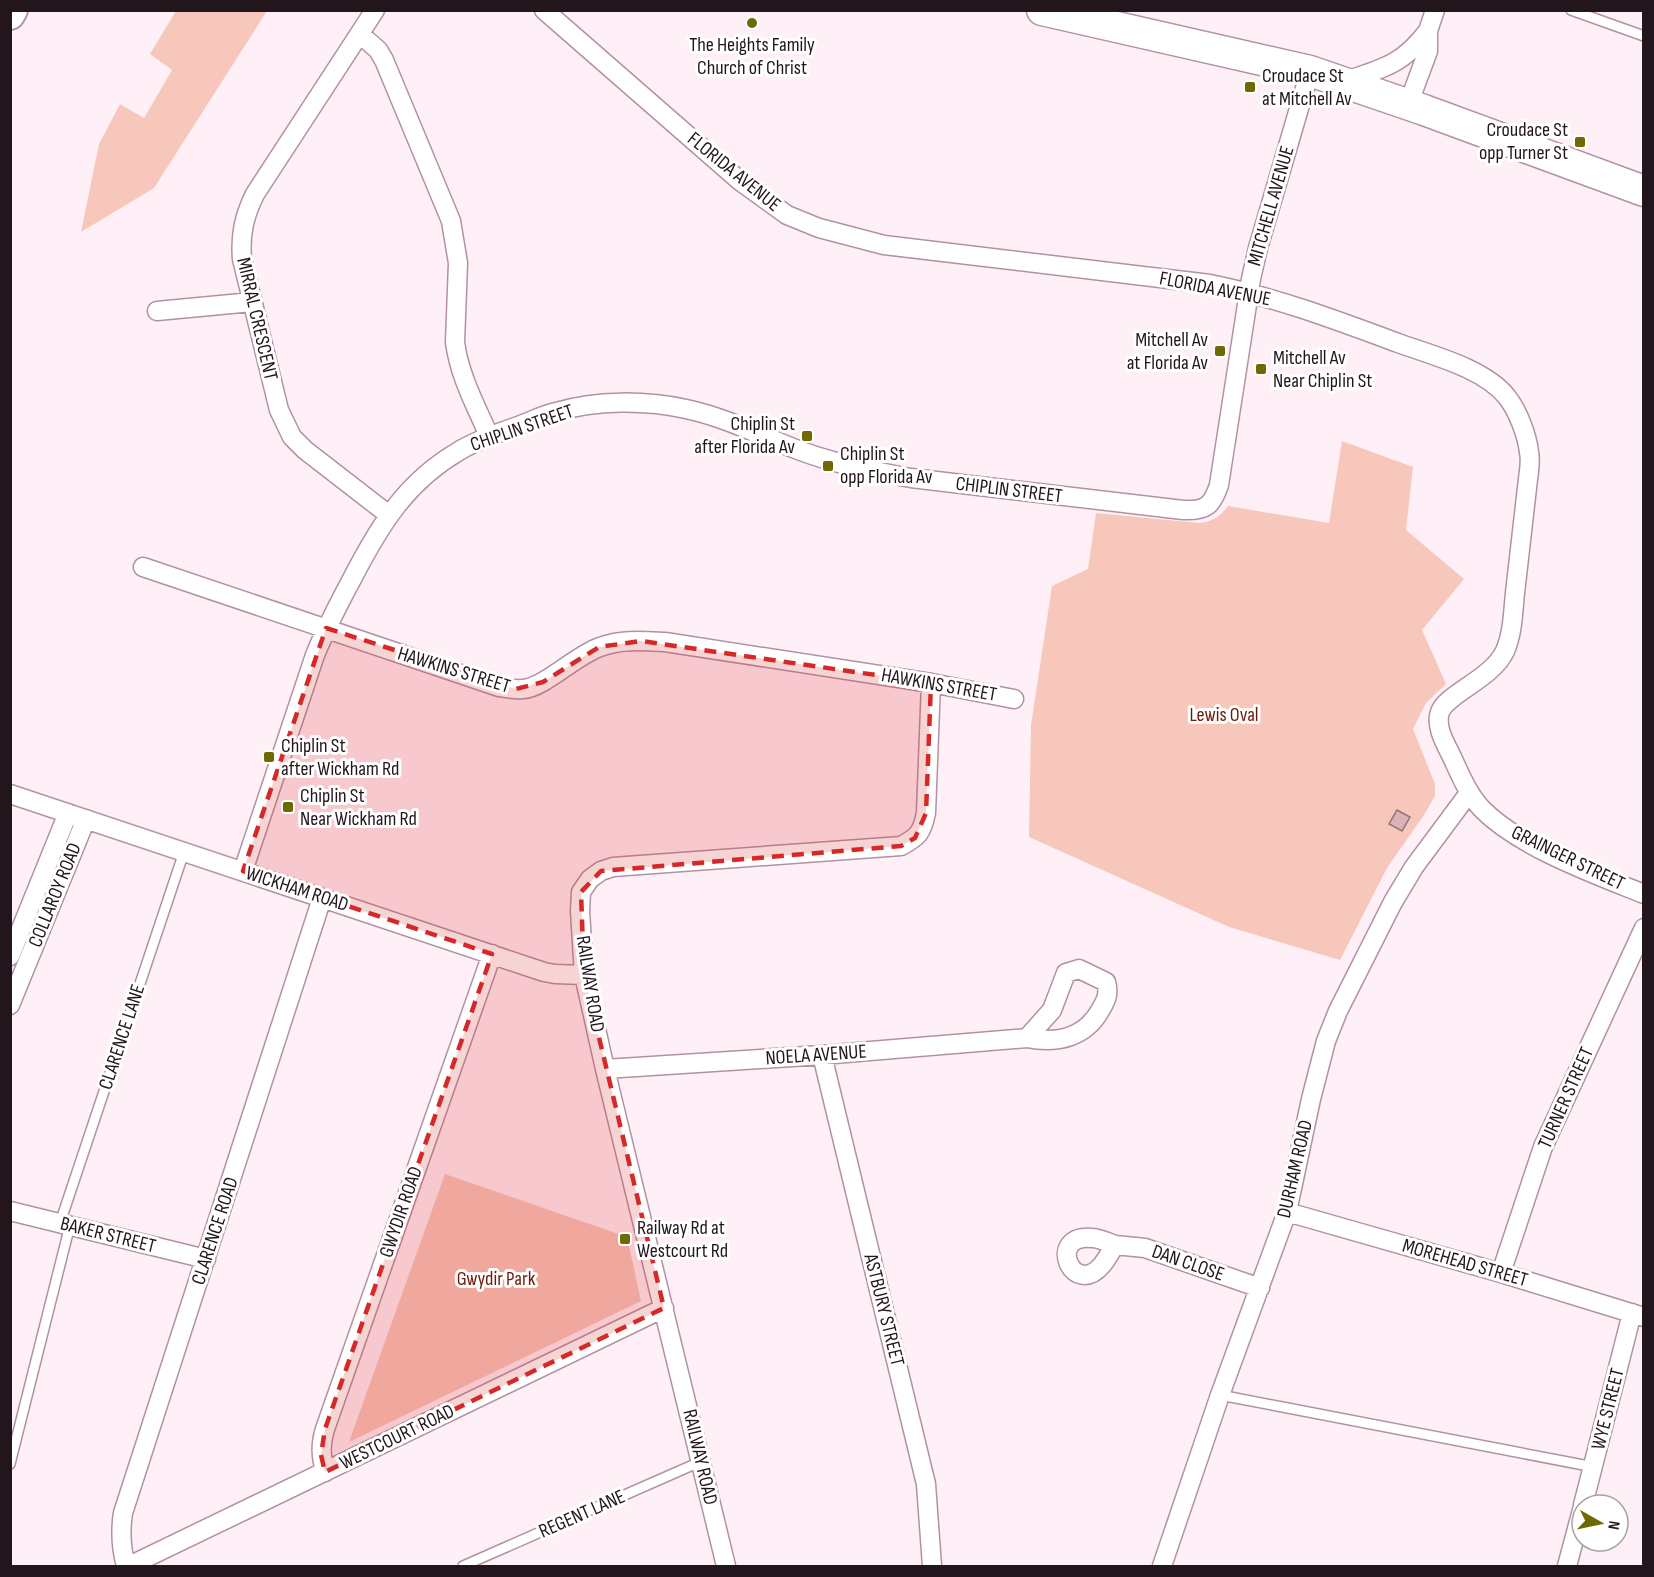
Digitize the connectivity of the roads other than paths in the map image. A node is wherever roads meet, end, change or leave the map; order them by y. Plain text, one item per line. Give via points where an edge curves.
1 (13, 10) edge
2 (375, 10) edge
3 (544, 10) edge
4 (1042, 10) edge
5 (1435, 10) edge
6 (1571, 10) edge
7 (10, 15) edge
8 (1428, 31) junction
9 (361, 35) junction
10 (1644, 36) edge
11 (1310, 71) junction
12 (1343, 81) junction
13 (1408, 105) junction
14 (1644, 191) edge
15 (1248, 291) junction
16 (252, 302) junction
17 (157, 311) dead end
18 (489, 436) junction
19 (1219, 485) joint
20 (389, 515) junction
21 (142, 567) dead end
22 (326, 628) junction
23 (931, 683) junction
24 (1014, 699) dead end
25 (1469, 793) junction
26 (10, 794) edge
27 (77, 816) junction
28 (184, 852) junction
29 (243, 871) junction
30 (1644, 894) edge
31 (322, 898) junction
32 (1644, 928) edge
33 (492, 954) junction
34 (10, 956) edge
35 (584, 975) junction
36 (10, 1005) edge
37 (1028, 1038) junction
38 (822, 1055) junction
39 (605, 1069) junction
40 (10, 1211) edge
41 (1287, 1212) junction
42 (65, 1224) junction
43 (1114, 1245) dead end
44 (206, 1258) junction
45 (1501, 1273) junction
46 (1260, 1288) junction
47 (664, 1308) junction
48 (1638, 1315) edge
49 (1220, 1395) junction
50 (702, 1461) junction
51 (10, 1464) edge
52 (1594, 1467) junction
53 (325, 1472) junction
54 (1586, 1493) edge
55 (128, 1566) edge
56 (463, 1566) edge
57 (726, 1566) edge
58 (932, 1566) edge
59 (1162, 1566) edge

1 - 7 main road
2 - 9 street
3 - 15 street, FLORIDA AVENUE via 753,191 819,228 884,245
4 - 11 highway
5 - 8 street
6 - 10 lane
8 - 12 street via 1398,61
8 - 13 street via 1428,51
9 - 16 street, MIRRAL CRESCENT via 248,208 240,239
9 - 18 street via 384,60 451,221 458,263 456,355
11 - 12 highway
11 - 15 street, MITCHELL AVENUE
12 - 13 highway
13 - 14 highway
15 - 19 street, MITCHELL AVENUE
15 - 25 street, FLORIDA AVENUE via 1479,375 1507,397 1525,434 1530,453 1510,636 1500,661 1440,712 1443,740
16 - 17 street
16 - 20 street, MIRRAL CRESCENT via 279,410 292,437
18 - 19 street, CHIPLIN STREET via 555,412 633,403 711,415 838,464 911,478 1193,510 1211,502
18 - 20 street, CHIPLIN STREET via 459,450 420,479
20 - 22 street, CHIPLIN STREET
21 - 22 street, HAWKINS STREET
22 - 23 street, HAWKINS STREET via 488,683 525,690 599,647 641,641
22 - 29 street, CHIPLIN STREET
23 - 24 street, HAWKINS STREET
23 - 35 street, RAILWAY ROAD via 926,813 915,838 901,846 601,871 581,892
25 - 30 street, GRAINGER STREET via 1483,810 1520,839
25 - 41 street, DURHAM ROAD via 1414,867 1338,1011 1318,1069
26 - 27 street, WICKHAM ROAD
27 - 28 street, WICKHAM ROAD
27 - 34 street, COLLAROY ROAD
27 - 36 street, COLLAROY ROAD
28 - 29 street, WICKHAM ROAD
28 - 42 lane, CLARENCE LANE
29 - 31 street, WICKHAM ROAD
31 - 33 street, WICKHAM ROAD
31 - 44 street, CLARENCE ROAD
32 - 45 street, TURNER STREET via 1543,1147
33 - 35 street, WICKHAM ROAD via 555,974
33 - 53 street, GWYDIR ROAD via 325,1429 321,1442
35 - 39 street, RAILWAY ROAD
37 - 37 street, NOELA AVENUE via 1063,1039 1086,1029 1107,999 1106,982 1079,969 1066,973 1052,1010
37 - 38 street, NOELA AVENUE
38 - 39 street, NOELA AVENUE
38 - 58 street, ASTBURY STREET via 926,1485
39 - 47 street, RAILWAY ROAD
40 - 42 street, BAKER STREET
41 - 45 street, MOREHEAD STREET
41 - 46 street, DURHAM ROAD
42 - 44 street, BAKER STREET
42 - 51 lane, CLARENCE LANE
43 - 46 street, DAN CLOSE via 1145,1248
44 - 55 street, CLARENCE ROAD via 123,1513 121,1548
45 - 48 street, MOREHEAD STREET
46 - 49 street, DURHAM ROAD
47 - 50 street, RAILWAY ROAD
47 - 53 street, WESTCOURT ROAD
48 - 52 street, WYE STREET
49 - 52 lane
49 - 59 street, DURHAM ROAD
50 - 56 lane, REGENT LANE
50 - 57 street, RAILWAY ROAD
52 - 54 street, WYE STREET
53 - 55 street, WESTCOURT ROAD

